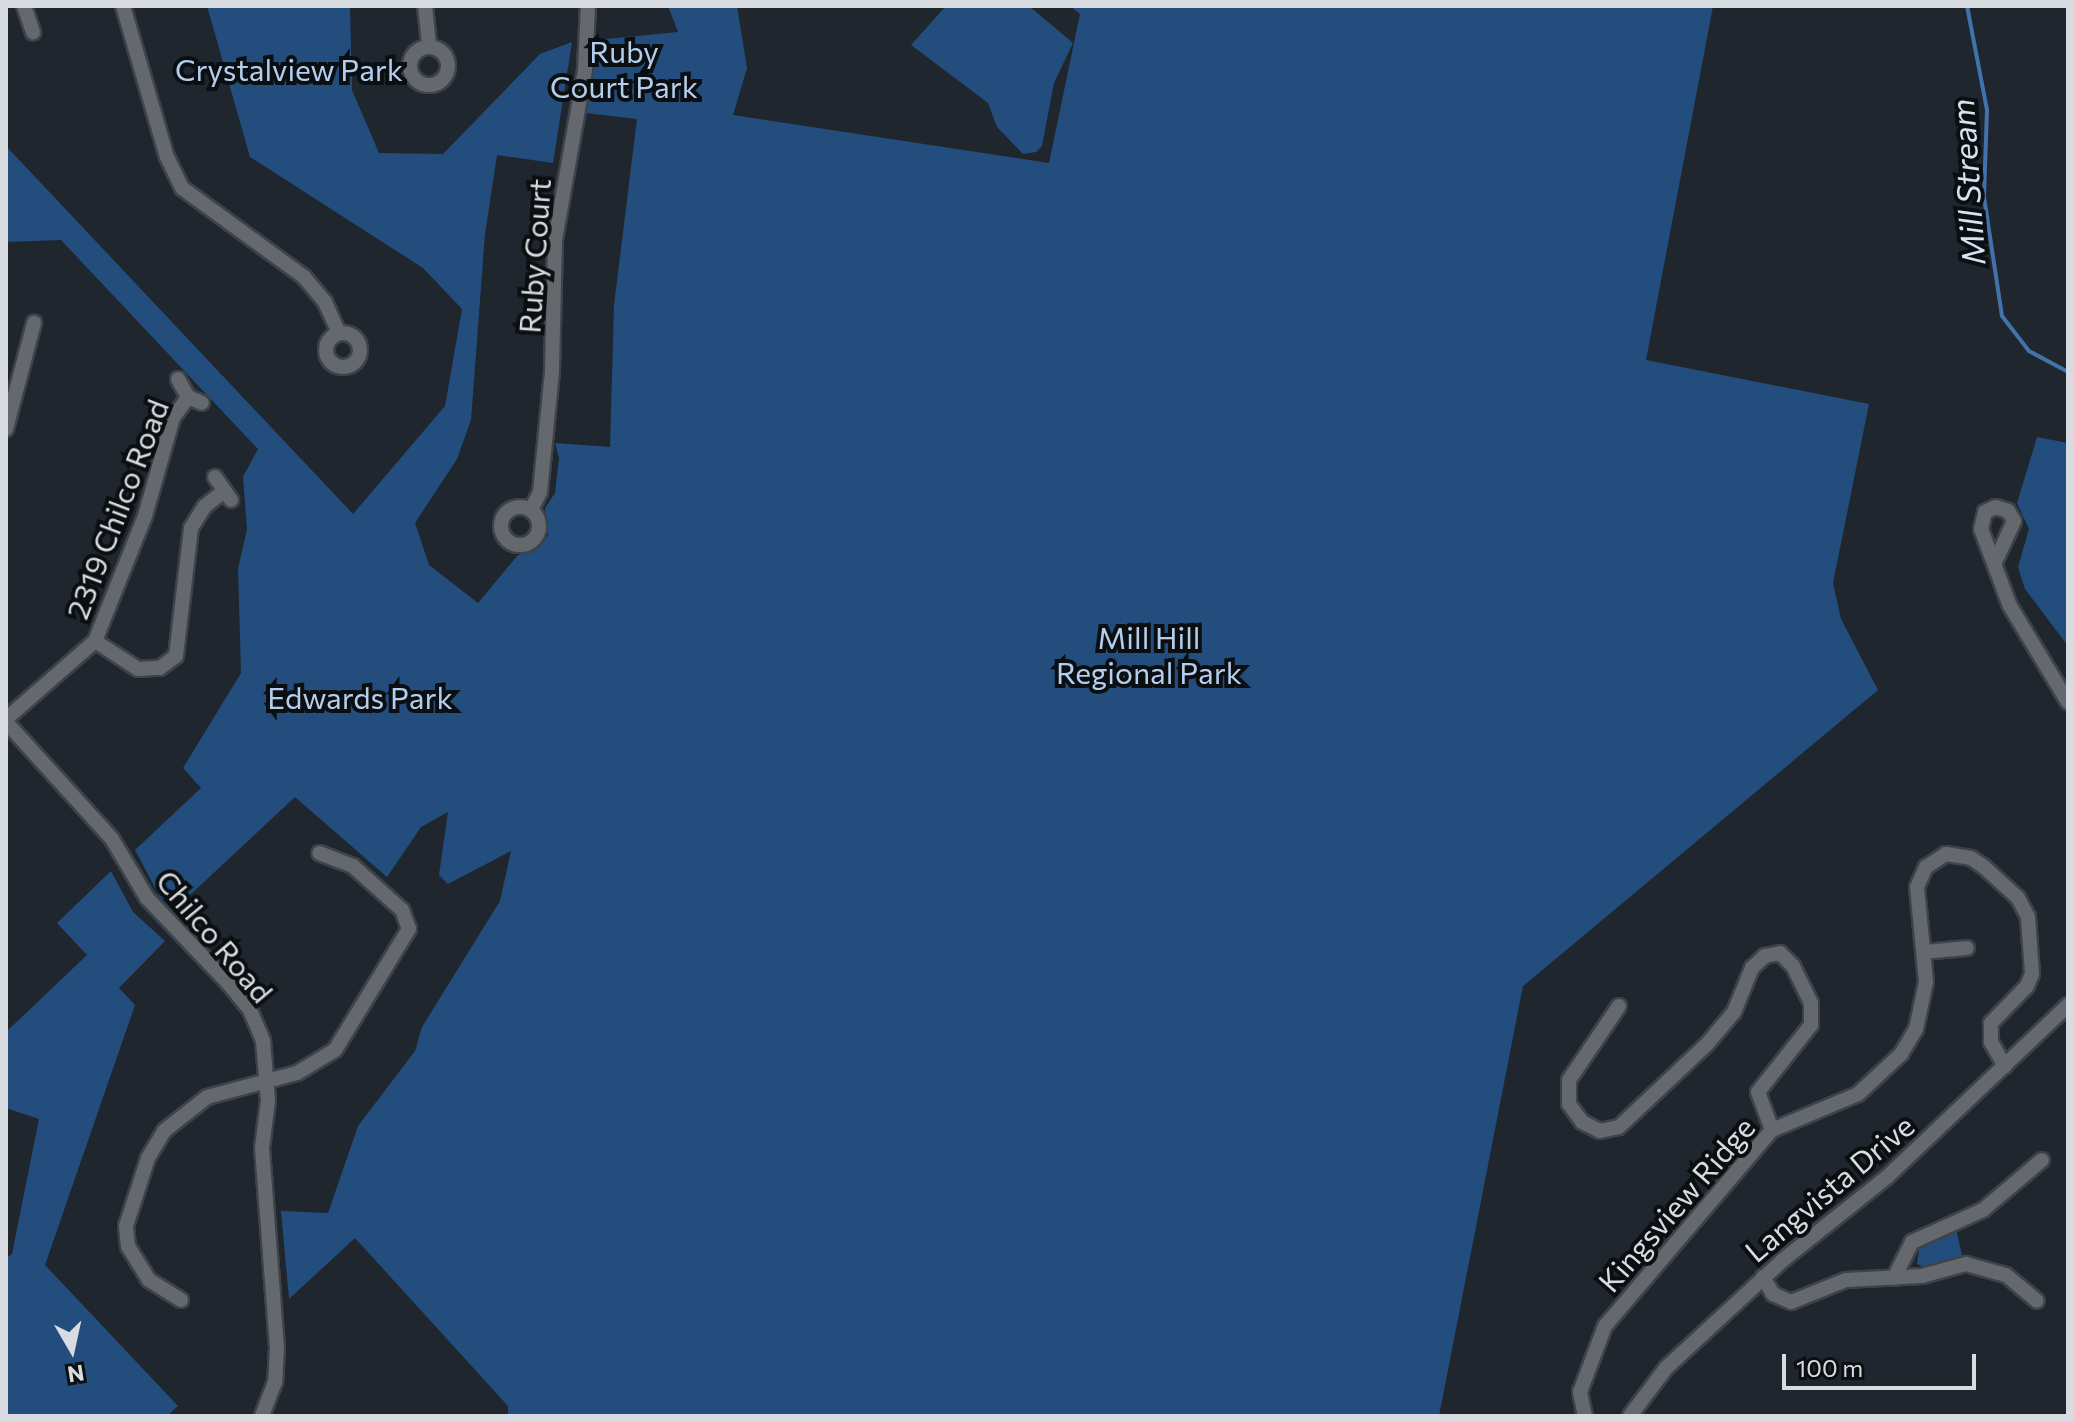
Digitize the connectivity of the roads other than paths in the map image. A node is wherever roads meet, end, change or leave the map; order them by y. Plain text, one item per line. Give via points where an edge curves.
1 (24, 6) edge
2 (123, 6) edge
3 (425, 6) edge
4 (588, 6) edge
5 (33, 32) dead end
6 (429, 45) dead end
7 (34, 323) dead end
8 (339, 333) dead end
9 (178, 379) dead end
10 (6, 429) edge
11 (215, 477) dead end
12 (531, 510) dead end
13 (1996, 560) dead end
14 (95, 641) junction
15 (2068, 702) edge
16 (6, 720) edge
17 (319, 853) dead end
18 (1967, 948) dead end
19 (1924, 952) junction
20 (2068, 1005) edge
21 (1619, 1006) dead end
22 (2005, 1066) junction
23 (268, 1079) junction
24 (1772, 1130) junction
25 (2042, 1160) dead end
26 (1763, 1277) junction
27 (1894, 1278) junction
28 (181, 1300) dead end
29 (2037, 1301) dead end
30 (262, 1416) edge
31 (1585, 1416) edge
32 (1630, 1416) edge

1 - 5 street
2 - 8 street via 167,157 182,188 304,277 325,302
3 - 6 street
4 - 12 street, Ruby Court via 585,69 555,240 552,371 540,492
7 - 10 street
9 - 14 street, 2319 Chilco Road via 195,400 173,418 145,516
11 - 14 street, 2319 Chilco Road via 228,496 205,506 191,528 176,656 160,668 138,669
13 - 15 street via 2010,606
14 - 16 street, 2319 Chilco Road
16 - 23 street, Chilco Road via 112,839 147,898 250,1010 263,1041
17 - 23 street via 353,866 402,910 409,929 335,1050 297,1073
18 - 19 street
19 - 22 street, Kingsview Ridge via 1917,887 1935,860 1946,854 1971,858 2018,898 2028,917 2034,959 2027,986 1991,1023 1991,1042
19 - 24 street, Kingsview Ridge via 1924,1001 1901,1054 1858,1094
20 - 22 street, Langvista Drive
21 - 24 street via 1569,1080 1569,1104 1582,1122 1600,1131 1619,1127 1708,1043 1734,1012 1752,968 1765,956 1780,953 1793,966 1811,1003 1811,1025 1758,1092
22 - 26 street, Langvista Drive via 1887,1177
23 - 28 street via 230,1087 185,1112 164,1131 142,1171 126,1226 128,1246 149,1280
23 - 30 street, Chilco Road via 262,1148 276,1290 276,1366
24 - 31 street, Kingsview Ridge via 1605,1326 1580,1392
25 - 27 street via 1983,1210 1912,1242
26 - 27 street via 1773,1294 1791,1302 1846,1280
26 - 32 street, Langvista Drive via 1666,1368
27 - 29 street via 1966,1264 2006,1275

